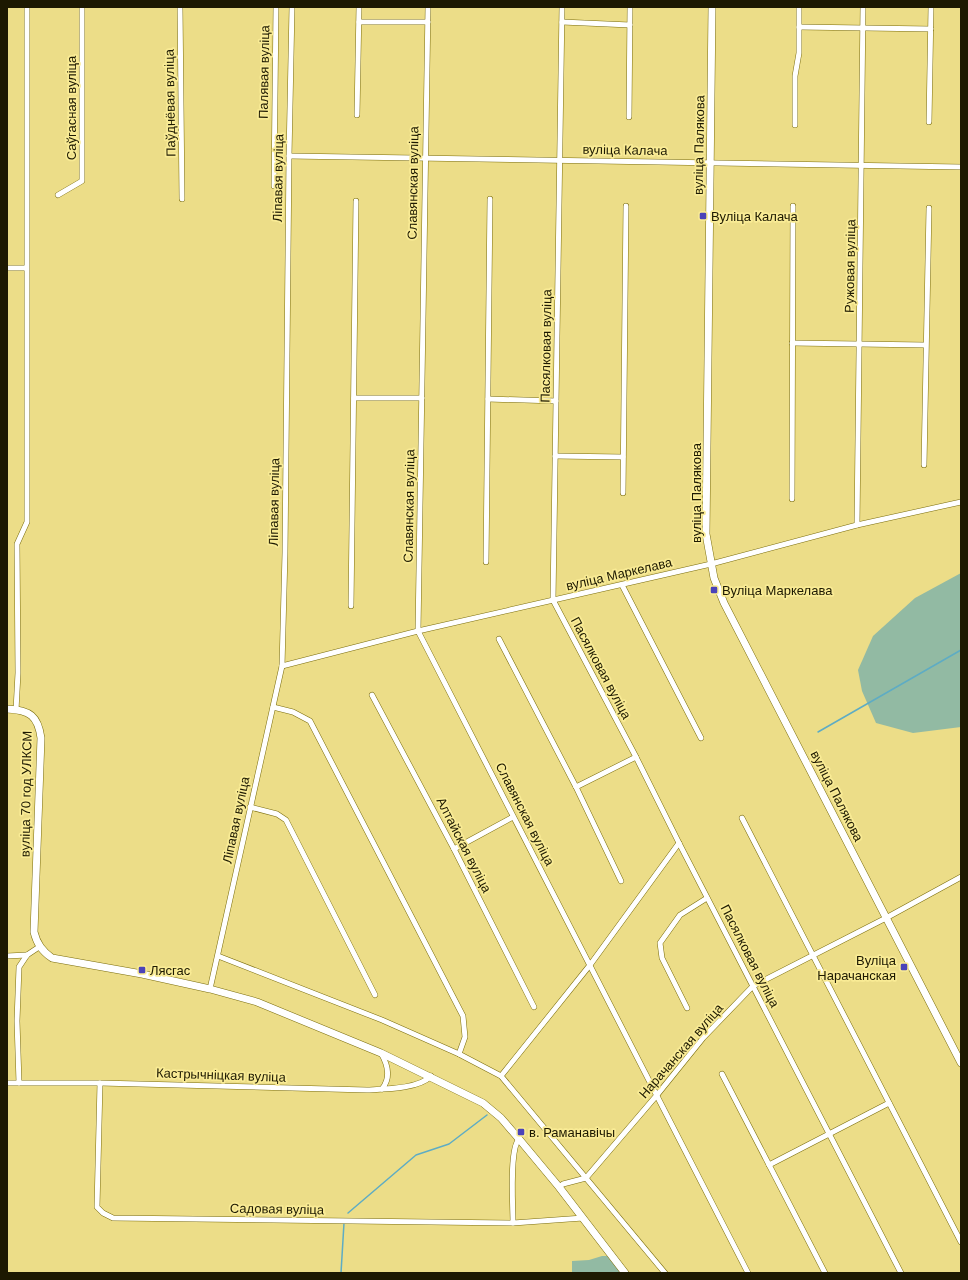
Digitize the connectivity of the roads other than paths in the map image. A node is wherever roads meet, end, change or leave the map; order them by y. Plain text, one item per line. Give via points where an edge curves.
1 (27, 7) edge
2 (82, 7) edge
3 (180, 7) edge
4 (276, 7) edge
5 (292, 7) edge
6 (359, 7) edge
7 (428, 7) edge
8 (562, 7) edge
9 (630, 7) edge
10 (712, 7) edge
11 (799, 7) edge
12 (863, 7) edge
13 (931, 7) edge
14 (359, 22) junction
15 (428, 22) junction
16 (562, 22) junction
17 (630, 25) junction
18 (799, 27) junction
19 (862, 27) junction
20 (931, 29) junction
21 (357, 115) dead end
22 (629, 116) dead end
23 (929, 122) dead end
24 (795, 125) dead end
25 (289, 156) junction
26 (424, 158) junction
27 (559, 160) junction
28 (711, 163) junction
29 (862, 165) junction
30 (961, 167) edge
31 (274, 186) dead end
32 (58, 195) dead end
33 (182, 199) dead end
34 (490, 199) dead end
35 (356, 201) dead end
36 (626, 206) dead end
37 (793, 206) dead end
38 (929, 208) dead end
39 (7, 268) edge
40 (26, 268) junction
41 (792, 342) junction
42 (860, 344) junction
43 (925, 345) junction
44 (354, 398) junction
45 (422, 398) junction
46 (488, 399) junction
47 (556, 401) junction
48 (555, 456) junction
49 (623, 458) junction
50 (924, 466) dead end
51 (622, 493) dead end
52 (792, 499) dead end
53 (961, 502) edge
54 (857, 525) junction
55 (486, 562) dead end
56 (711, 564) junction
57 (622, 586) junction
58 (553, 600) junction
59 (351, 606) dead end
60 (418, 631) junction
61 (499, 640) dead end
62 (282, 666) junction
63 (372, 695) dead end
64 (273, 707) junction
65 (7, 709) edge
66 (16, 710) junction
67 (701, 738) dead end
68 (636, 757) junction
69 (576, 787) junction
70 (250, 807) junction
71 (514, 817) junction
72 (742, 818) dead end
73 (679, 843) junction
74 (454, 849) junction
75 (961, 877) edge
76 (621, 881) dead end
77 (707, 898) junction
78 (886, 918) junction
79 (39, 947) junction
80 (27, 955) junction
81 (7, 956) edge
82 (218, 956) junction
83 (813, 956) junction
84 (590, 965) junction
85 (753, 986) junction
86 (210, 989) junction
87 (375, 995) dead end
88 (534, 1007) dead end
89 (687, 1008) dead end
90 (381, 1053) junction
91 (459, 1054) junction
92 (961, 1063) edge
93 (722, 1074) dead end
94 (431, 1076) junction
95 (501, 1076) junction
96 (7, 1083) edge
97 (19, 1083) junction
98 (100, 1083) junction
99 (382, 1089) junction
100 (657, 1095) junction
101 (889, 1103) junction
102 (830, 1134) junction
103 (520, 1139) junction
104 (769, 1165) junction
105 (586, 1178) junction
106 (559, 1187) junction
107 (583, 1218) junction
108 (513, 1222) junction
109 (961, 1242) edge
110 (625, 1273) edge
111 (665, 1273) edge
112 (748, 1273) edge
113 (825, 1273) edge
114 (901, 1273) edge

1 - 40 street
2 - 32 street, Саўгасная вуліца via 82,181
3 - 33 street, Паўднёвая вуліца
4 - 31 street, Палявая вуліца
5 - 25 street, Ліпавая вуліца
6 - 14 street
7 - 15 street, Славянская вуліца
8 - 16 street, Пасялковая вуліца
9 - 17 street
10 - 28 street, вуліца Палякова
11 - 18 street
12 - 19 street, Ружовая вуліца
13 - 20 street
14 - 15 street
14 - 21 street
15 - 26 street, Славянская вуліца
16 - 17 street
16 - 27 street, Пасялковая вуліца
17 - 22 street
18 - 19 street
18 - 24 street
19 - 20 street
19 - 29 street, Ружовая вуліца
20 - 23 street
25 - 26 street, вуліца Калача
25 - 62 street, Ліпавая вуліца
26 - 27 street, вуліца Калача
26 - 45 street, Славянская вуліца
27 - 28 street, вуліца Калача
27 - 47 street, Пасялковая вуліца
28 - 29 street, вуліца Калача
28 - 56 street, вуліца Палякова via 706,534
29 - 30 street, вуліца Калача
29 - 42 street, Ружовая вуліца
34 - 46 street
35 - 44 street
36 - 49 street
37 - 41 street
38 - 43 street
39 - 40 street
40 - 66 street via 27,522 17,544
41 - 42 street
41 - 52 street
42 - 43 street
42 - 54 street, Ружовая вуліца
43 - 50 street
44 - 45 street
44 - 59 street
45 - 60 street, Славянская вуліца
46 - 47 street
46 - 55 street
47 - 48 street, Пасялковая вуліца
48 - 49 street
48 - 58 street, Пасялковая вуліца
49 - 51 street
53 - 54 street, вуліца Маркелава
54 - 56 street, вуліца Маркелава
56 - 57 street, вуліца Маркелава
56 - 78 street, вуліца Палякова via 724,604
57 - 58 street, вуліца Маркелава
57 - 67 street
58 - 60 street, вуліца Маркелава
58 - 68 street, Пасялковая вуліца
60 - 62 street, вуліца Маркелава
60 - 71 street, Славянская вуліца
61 - 69 street
62 - 64 street, Ліпавая вуліца
63 - 74 street, Алтайская вуліца
64 - 70 street, Ліпавая вуліца
64 - 91 street via 293,712 310,721 463,1016 465,1037
65 - 66 street
66 - 79 street, вуліца 70 год УЛКСМ via 30,714 36,719 41,738 34,932
68 - 69 street
68 - 73 street, Пасялковая вуліца
69 - 76 street
70 - 82 street, Ліпавая вуліца
70 - 87 street via 278,814 286,820
71 - 74 street
71 - 84 street, Славянская вуліца
72 - 83 street
73 - 77 street, Пасялковая вуліца
73 - 84 street
74 - 88 street, Алтайская вуліца
75 - 78 street, Нарачанская вуліца
77 - 85 street, Пасялковая вуліца
77 - 89 street via 680,916 660,943 662,958
78 - 83 street, Нарачанская вуліца
78 - 92 street, вуліца Палякова
79 - 80 street
79 - 86 street via 52,958
80 - 81 street
80 - 97 street via 19,967
82 - 86 street, Ліпавая вуліца
82 - 91 street via 382,1020
83 - 85 street, Нарачанская вуліца
83 - 101 street
84 - 95 street
84 - 100 street, Славянская вуліца
85 - 100 street, Нарачанская вуліца via 703,1038
85 - 102 street, Пасялковая вуліца
86 - 90 street via 256,1002
90 - 94 street
90 - 99 street via 388,1069 388,1078
91 - 95 street
93 - 104 street
94 - 99 street, Кастрычніцкая вуліца via 407,1087
94 - 103 street via 483,1103
95 - 105 street
96 - 97 street, Кастрычніцкая вуліца
97 - 98 street, Кастрычніцкая вуліца
98 - 99 street, Кастрычніцкая вуліца
98 - 108 street, Садовая вуліца via 97,1207 113,1218
100 - 105 street, Нарачанская вуліца
100 - 112 street, Славянская вуліца
101 - 102 street
101 - 109 street
102 - 104 street
102 - 114 street, Пасялковая вуліца
103 - 106 street
103 - 108 street via 513,1158
104 - 113 street
105 - 106 street
105 - 111 street
106 - 107 street
107 - 108 street, Садовая вуліца
107 - 110 street

